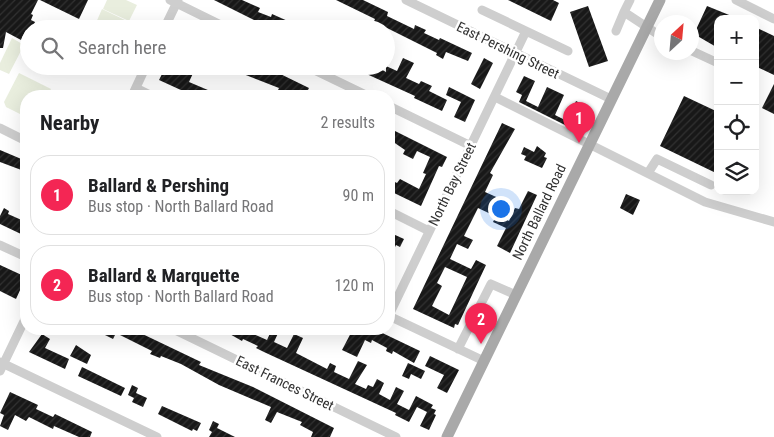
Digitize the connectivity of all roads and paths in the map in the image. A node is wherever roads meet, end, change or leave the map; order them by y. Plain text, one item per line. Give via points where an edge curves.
1 (406, 0) edge
2 (630, 0) edge
3 (660, 0) edge
4 (736, 0) edge
5 (175, 1) edge
6 (419, 3) edge
7 (482, 10) dead end
8 (624, 12) junction
9 (774, 19) edge
10 (168, 20) edge
11 (212, 20) edge
12 (646, 27) junction
13 (526, 31) junction
14 (616, 31) dead end
15 (654, 32) edge
16 (568, 52) dead end
17 (516, 54) junction
18 (699, 54) edge
19 (714, 61) edge
20 (142, 75) edge
21 (325, 75) edge
22 (135, 90) edge
23 (356, 90) edge
24 (495, 97) junction
25 (611, 99) junction
26 (395, 109) edge
27 (0, 128) edge
28 (20, 138) edge
29 (589, 144) junction
30 (471, 146) junction
31 (648, 173) junction
32 (711, 186) dead end
33 (395, 214) edge
34 (774, 222) edge
35 (429, 231) junction
36 (0, 244) edge
37 (20, 254) edge
38 (516, 295) junction
39 (395, 303) edge
40 (395, 319) edge
41 (20, 329) edge
42 (185, 335) edge
43 (458, 349) junction
44 (484, 361) junction
45 (1, 366) edge
46 (151, 436) edge
47 (396, 437) edge
48 (447, 437) edge

1 - 6 street, East Pershing Street
2 - 8 street
3 - 12 main road, North Ballard Road
4 - 9 street
5 - 10 street
5 - 11 street
6 - 17 street, East Pershing Street
7 - 13 street
8 - 12 street
8 - 14 street
12 - 15 street
12 - 25 main road, North Ballard Road
13 - 16 street
13 - 17 street, North Bay Street
17 - 24 street, North Bay Street
17 - 25 street, East Pershing Street
18 - 19 street
20 - 22 street
21 - 23 street
24 - 29 street
24 - 30 street, North Bay Street
25 - 29 main road, North Ballard Road
26 - 30 street
27 - 28 street
29 - 31 street
29 - 38 main road, North Ballard Road
30 - 35 street, North Bay Street
31 - 32 street via 657,159
31 - 34 street via 705,202
33 - 35 street
35 - 39 street, North Bay Street
36 - 37 street
38 - 43 street via 492,284
38 - 44 main road, North Ballard Road
40 - 43 street
41 - 45 street
42 - 47 street, East Frances Street
43 - 44 street
44 - 48 main road, North Ballard Road
45 - 46 street

